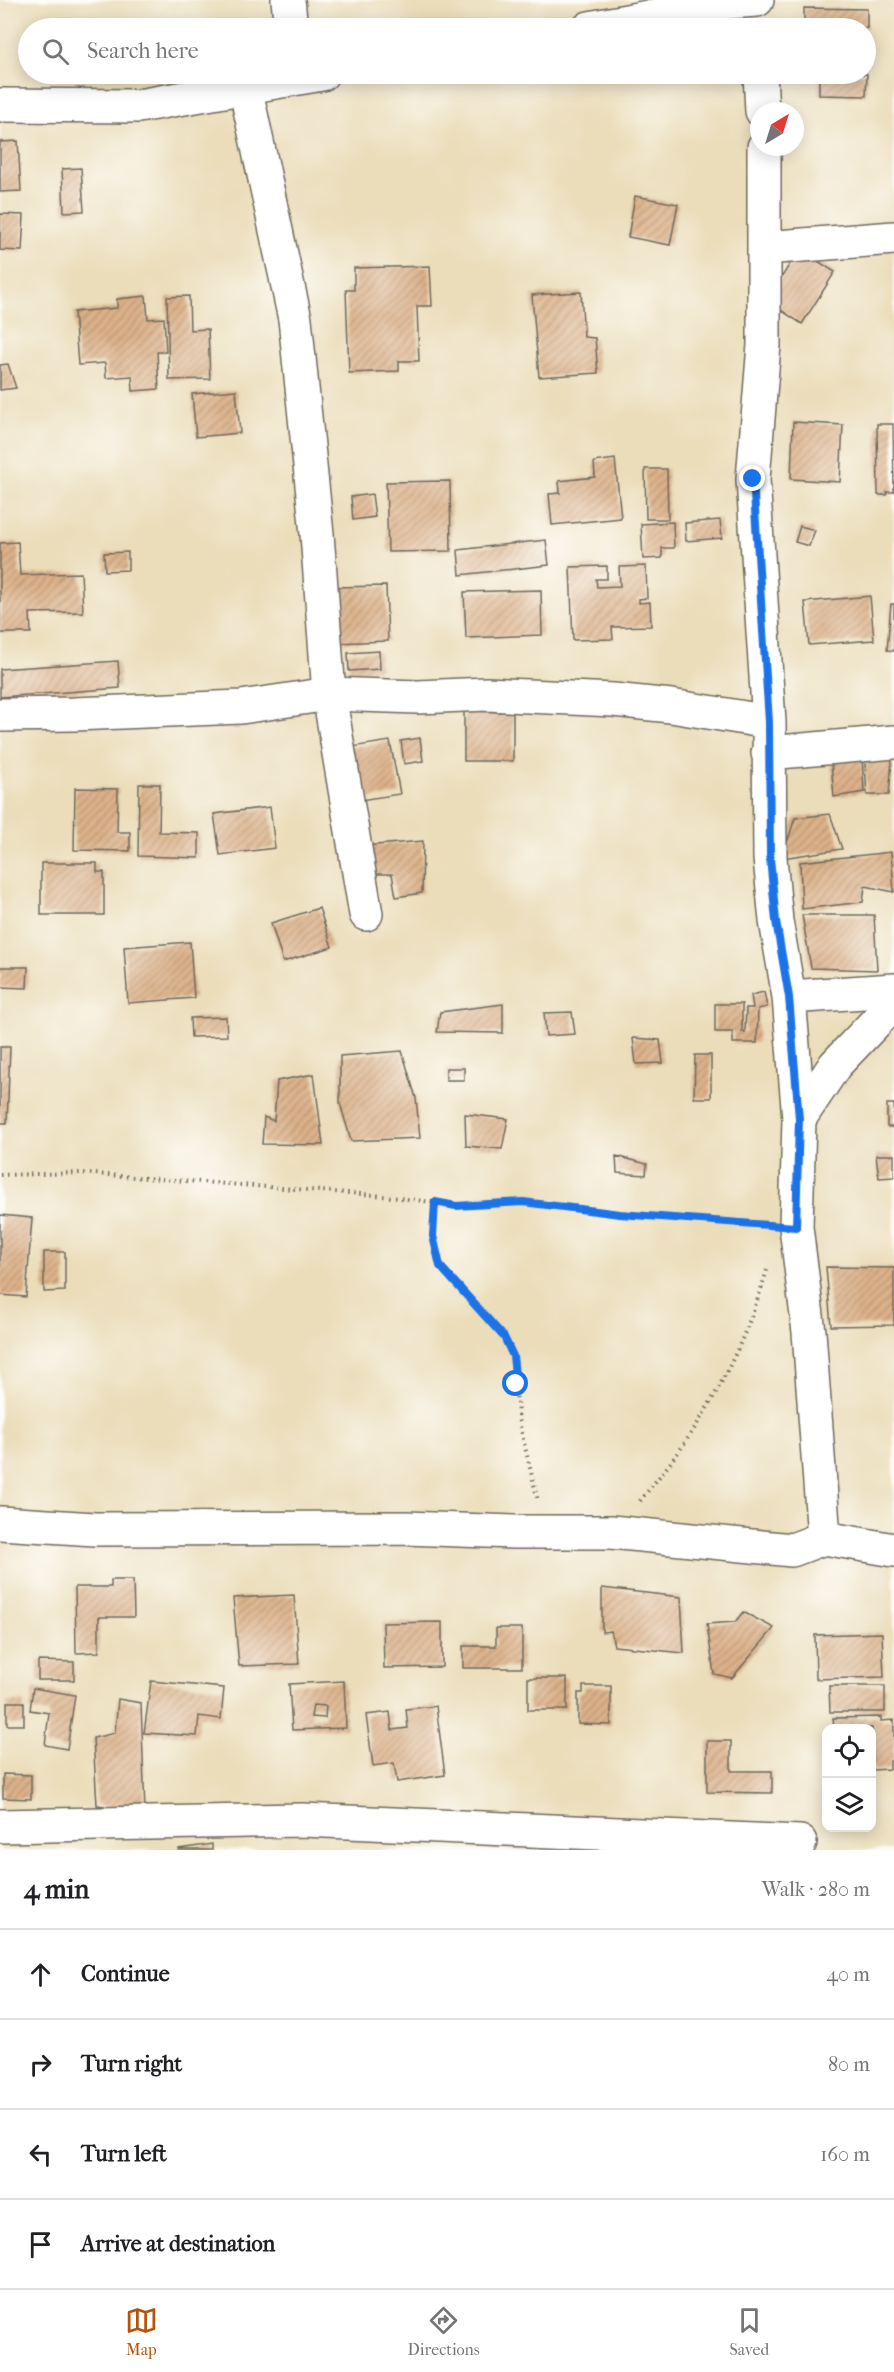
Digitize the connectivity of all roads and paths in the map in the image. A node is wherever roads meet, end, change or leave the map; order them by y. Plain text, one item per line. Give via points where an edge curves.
1 (288, 0) edge
2 (742, 1) edge
3 (290, 18) edge
4 (646, 18) edge
5 (751, 18) edge
6 (255, 84) edge
7 (761, 84) edge
8 (244, 86) junction
9 (762, 102) edge
10 (0, 105) edge
11 (764, 156) edge
12 (894, 238) edge
13 (764, 248) junction
14 (328, 694) junction
15 (0, 715) edge
16 (769, 738) junction
17 (894, 742) edge
18 (366, 914) dead end
19 (894, 990) edge
20 (789, 997) junction
21 (894, 1003) edge
22 (799, 1119) junction
23 (0, 1175) edge
24 (435, 1202) junction
25 (796, 1227) junction
26 (769, 1263) dead end
27 (0, 1523) edge
28 (543, 1532) junction
29 (611, 1532) junction
30 (824, 1538) junction
31 (894, 1550) edge
32 (0, 1826) edge
33 (800, 1842) dead end

1 - 3 street
2 - 4 street
2 - 5 street
6 - 8 street
7 - 9 street
8 - 10 street via 138,106
8 - 14 street via 295,320 317,534
11 - 13 street
12 - 13 street
13 - 16 street via 764,345 753,479
14 - 15 street via 241,706
14 - 16 street via 488,694 613,700 671,706
14 - 18 street
16 - 17 street
16 - 20 street via 770,858
19 - 20 street
20 - 22 street
21 - 22 street via 835,1065
22 - 25 street
23 - 24 path via 81,1173
24 - 25 path via 456,1206 523,1202 620,1214
24 - 28 path via 433,1236 440,1266 504,1337 513,1356 519,1422
25 - 30 street via 809,1332
26 - 29 path via 740,1343 705,1411 667,1466
27 - 28 street via 95,1529 406,1528
28 - 29 street
29 - 30 street via 792,1550
30 - 31 street
32 - 33 street via 303,1820

